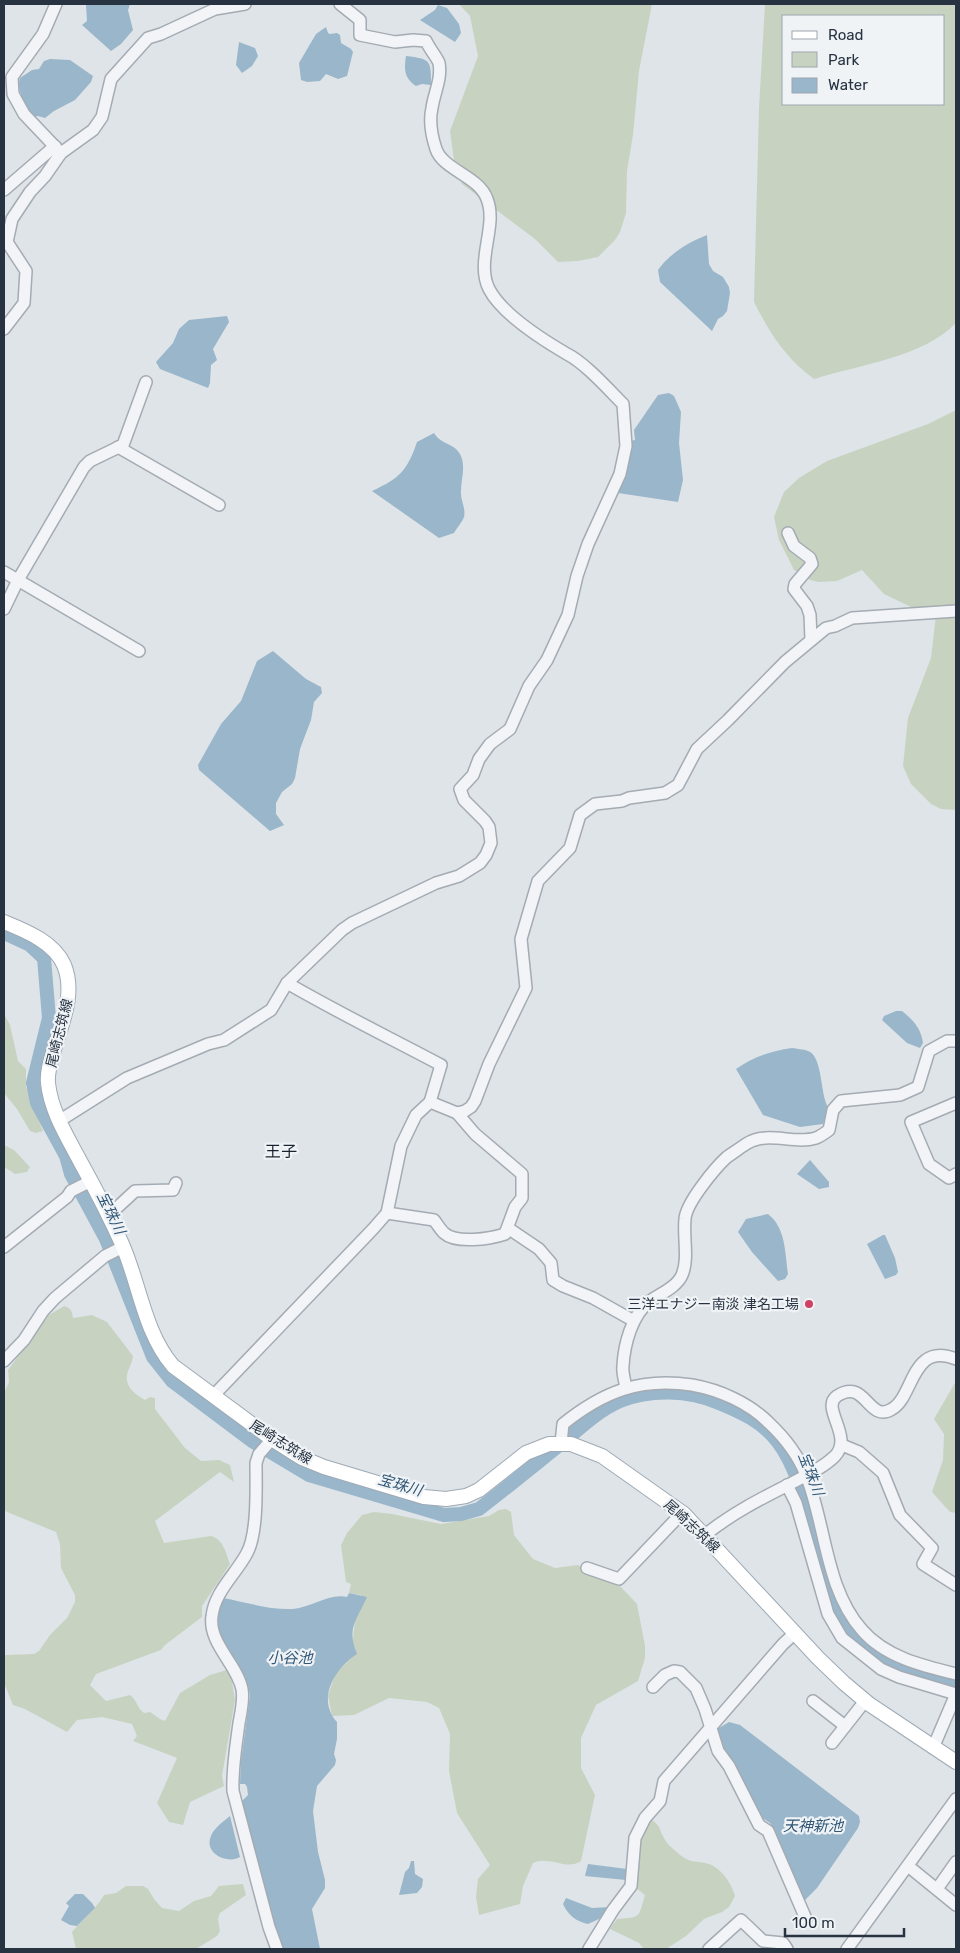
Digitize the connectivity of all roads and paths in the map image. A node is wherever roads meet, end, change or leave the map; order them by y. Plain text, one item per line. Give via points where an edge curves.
1 (56, 4) edge
2 (245, 4) edge
3 (340, 4) edge
4 (58, 150) junction
5 (4, 190) edge
6 (4, 329) edge
7 (146, 382) dead end
8 (118, 447) junction
9 (219, 505) dead end
10 (788, 533) dead end
11 (4, 572) edge
12 (18, 580) junction
13 (4, 609) edge
14 (956, 611) edge
15 (811, 639) junction
16 (139, 651) dead end
17 (4, 922) edge
18 (287, 983) junction
19 (956, 1041) edge
20 (430, 1102) junction
21 (955, 1107) edge
22 (457, 1113) junction
23 (59, 1121) junction
24 (956, 1174) edge
25 (87, 1183) junction
26 (176, 1183) dead end
27 (387, 1213) junction
28 (108, 1215) junction
29 (508, 1228) junction
30 (4, 1247) edge
31 (121, 1248) junction
32 (634, 1321) junction
33 (956, 1359) edge
34 (4, 1361) edge
35 (626, 1388) junction
36 (213, 1396) junction
37 (270, 1441) junction
38 (561, 1441) junction
39 (842, 1445) junction
40 (805, 1476) junction
41 (788, 1484) junction
42 (682, 1513) junction
43 (822, 1534) junction
44 (705, 1535) junction
45 (808, 1548) junction
46 (587, 1568) dead end
47 (956, 1585) edge
48 (795, 1633) junction
49 (956, 1674) edge
50 (653, 1687) dead end
51 (956, 1694) edge
52 (812, 1701) dead end
53 (865, 1701) junction
54 (845, 1726) junction
55 (710, 1729) junction
56 (832, 1742) dead end
57 (933, 1748) junction
58 (956, 1762) edge
59 (956, 1798) edge
60 (956, 1862) edge
61 (908, 1866) junction
62 (936, 1889) junction
63 (956, 1905) edge
64 (806, 1919) dead end
65 (759, 1945) edge
66 (277, 1949) edge
67 (589, 1949) edge
68 (709, 1949) edge
69 (787, 1949) edge
70 (847, 1949) edge

1 - 4 street via 44,34 12,77 13,94 24,114
2 - 4 street via 215,9 148,38 111,79 102,117 93,130
3 - 18 street via 360,20 360,35 396,42 426,40 439,61 440,78 431,109 436,151 476,184 488,199 490,213 484,268 488,288 508,311 597,378 623,404 626,446 620,474 588,544 568,615 548,660 529,686 510,730 490,744 473,775 460,789 464,800 489,827 491,843 486,855 480,863 459,876 436,883 352,923
4 - 5 street
4 - 6 street via 45,176 12,220 7,242 26,271 24,303
7 - 8 street via 123,445
8 - 9 street
8 - 12 street via 87,463
10 - 15 street via 794,546 810,558 812,564 794,588 807,606
11 - 12 street
12 - 13 street
12 - 16 street
14 - 15 street via 852,618 826,628
15 - 22 street via 697,749 678,785 665,793 595,804 580,814 570,848 538,881 521,940 526,988 492,1057 475,1101 471,1107
17 - 23 main road, 尾崎志筑線 via 52,948 67,975 68,1004 49,1066 48,1082
18 - 20 street via 441,1065
18 - 23 street via 270,1010 224,1040 126,1078
19 - 32 street via 947,1041 929,1051 918,1087 900,1095 840,1101 833,1110 829,1130 818,1137 806,1140 758,1139 726,1158 689,1206 685,1217 681,1278 647,1303
20 - 22 street
20 - 27 street via 416,1115 400,1146
21 - 24 street via 911,1122 929,1164 949,1178
22 - 29 street via 475,1134 522,1174 522,1198 515,1207
23 - 25 main road, 尾崎志筑線
25 - 28 main road, 尾崎志筑線
25 - 30 street via 71,1191
26 - 28 street via 173,1190 135,1191
27 - 29 street via 434,1220 444,1234 462,1240 495,1238
27 - 36 street
28 - 31 main road, 尾崎志筑線
29 - 32 street via 539,1249 551,1263 553,1280
31 - 34 street via 105,1256 55,1298
31 - 36 main road, 尾崎志筑線 via 162,1352 174,1366
32 - 35 street via 622,1368
33 - 39 street via 934,1357 920,1365 897,1406 889,1411 874,1410 857,1392 835,1397 831,1403 832,1412 841,1433
35 - 38 street via 585,1407 563,1424
35 - 40 street via 674,1383 727,1395 752,1409 776,1429 792,1448
36 - 37 main road, 尾崎志筑線
37 - 38 main road, 尾崎志筑線 via 324,1467 424,1497 446,1499 480,1490 526,1453
37 - 66 street via 256,1462 253,1527 248,1552 219,1595 212,1616 213,1632 239,1678 242,1690 232,1773 233,1791 268,1927
38 - 42 main road, 尾崎志筑線 via 602,1456
39 - 40 street via 836,1455
39 - 47 street via 859,1452 883,1474 900,1515 932,1548 923,1564
40 - 41 street
40 - 43 street
41 - 44 street via 733,1514
41 - 45 street
42 - 44 main road, 尾崎志筑線
42 - 46 street via 619,1579
43 - 45 street
43 - 49 street via 834,1579 848,1612 863,1632 886,1650 920,1665
44 - 48 main road, 尾崎志筑線
45 - 51 street via 828,1614 842,1638 881,1669
48 - 53 main road, 尾崎志筑線
48 - 55 street
50 - 55 street via 665,1675 680,1672 696,1688
51 - 57 street
52 - 54 street
53 - 54 street
53 - 57 main road, 尾崎志筑線
54 - 56 street
55 - 64 street via 718,1751 730,1766 759,1826 768,1831
55 - 67 street via 664,1781 660,1801 645,1818 635,1838 631,1886
57 - 58 main road, 尾崎志筑線
59 - 61 street
60 - 62 street
61 - 62 street
61 - 70 street
62 - 63 street
65 - 68 street via 741,1920
65 - 69 street via 782,1943

